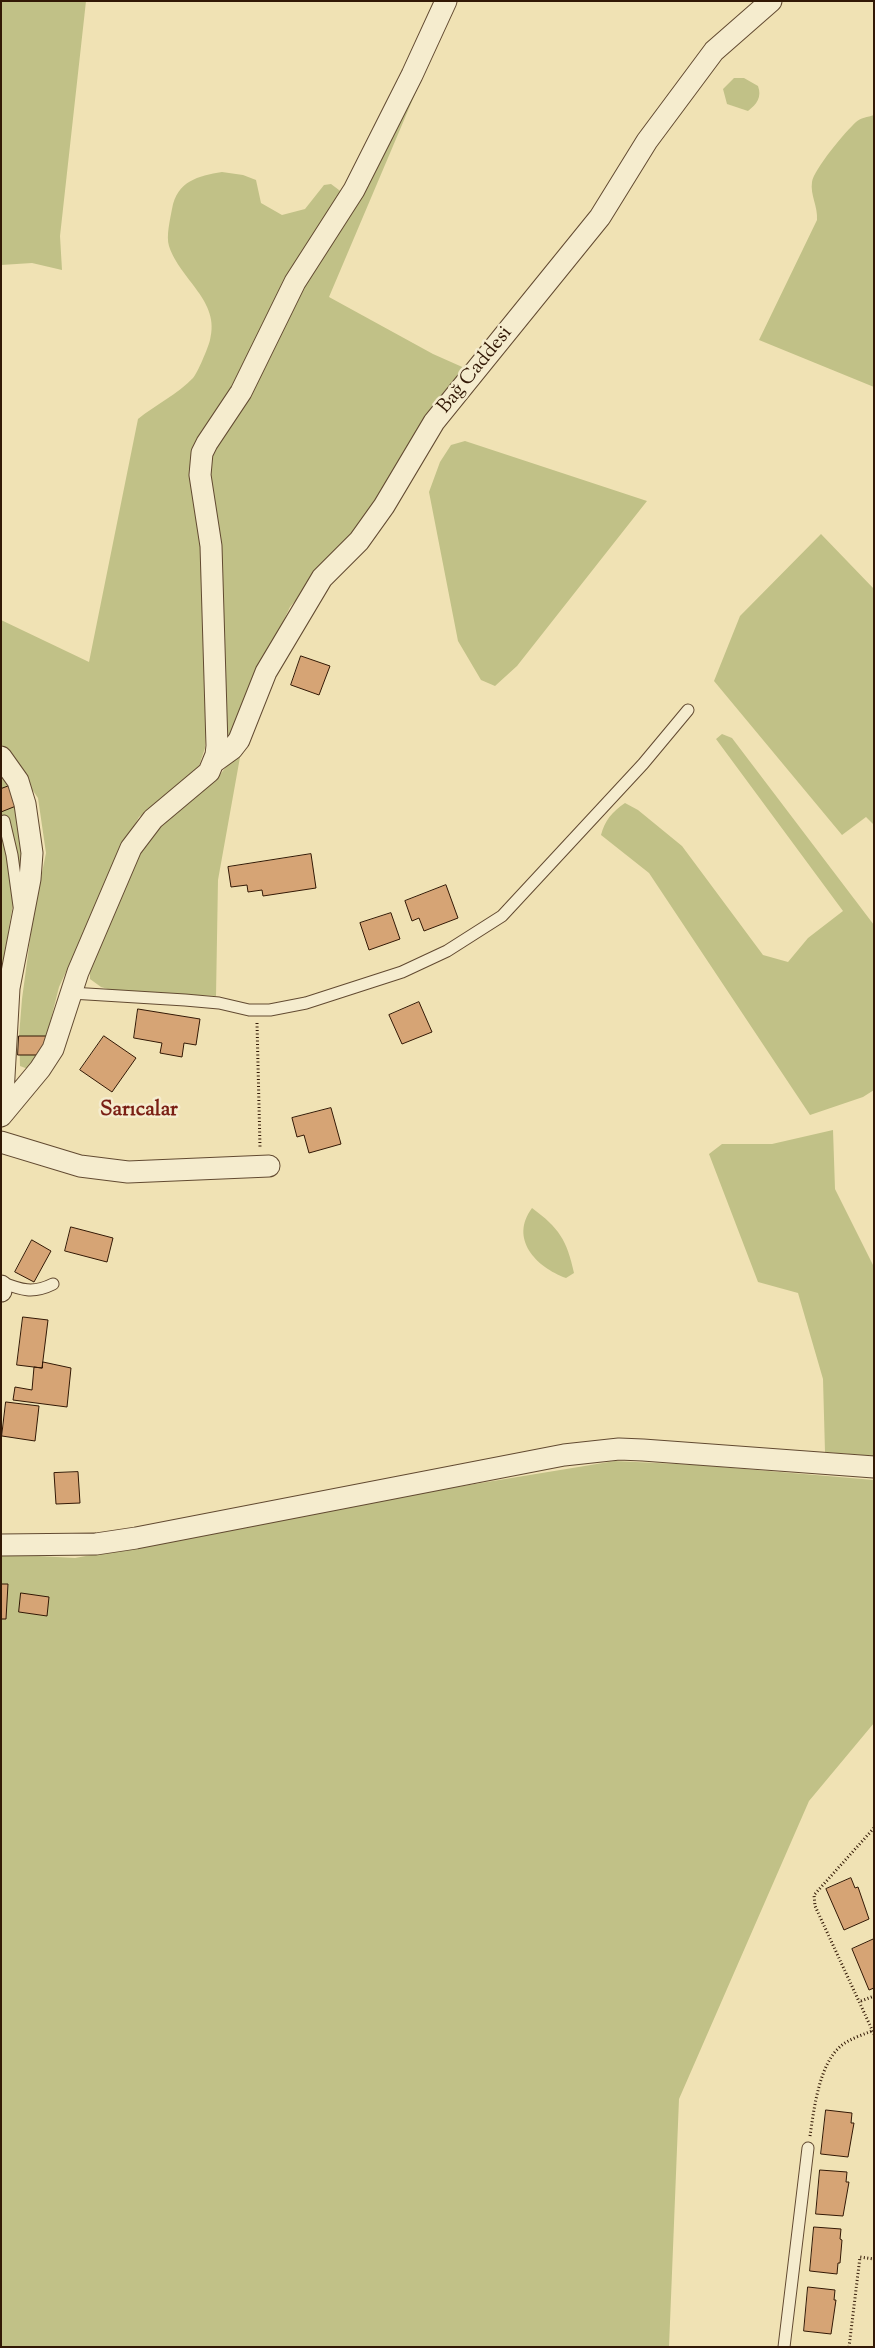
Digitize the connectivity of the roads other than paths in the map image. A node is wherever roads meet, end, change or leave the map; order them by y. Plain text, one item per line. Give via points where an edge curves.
1 (446, 1) edge
2 (771, 1) edge
3 (688, 710) dead end
4 (1, 757) edge
5 (214, 762) junction
6 (4, 821) dead end
7 (20, 922) junction
8 (71, 993) junction
9 (2, 1114) edge
10 (1, 1142) edge
11 (265, 1166) road end
12 (1, 1284) edge
13 (53, 1284) dead end
14 (1, 1290) edge
15 (874, 1467) edge
16 (1, 1545) edge
17 (808, 2148) road end
18 (784, 2347) edge

1 - 5 street via 354,190 295,282 241,392 202,453 200,475 211,546 217,746
2 - 5 street, Bağ Caddesi via 714,51 648,141 600,217 434,422 364,534 322,578 266,672 239,740
3 - 8 lane via 643,764 502,916 447,951 402,972 306,1003 257,1010 219,1003
4 - 7 street via 18,781 32,853
5 - 8 street via 195,786 154,819 131,848
6 - 7 lane via 12,855
7 - 9 street via 10,988
8 - 9 street via 48,1059
10 - 11 street via 80,1166 128,1172
12 - 13 lane via 31,1292
12 - 14 street
15 - 16 street via 610,1450 564,1455 96,1544
17 - 18 lane

